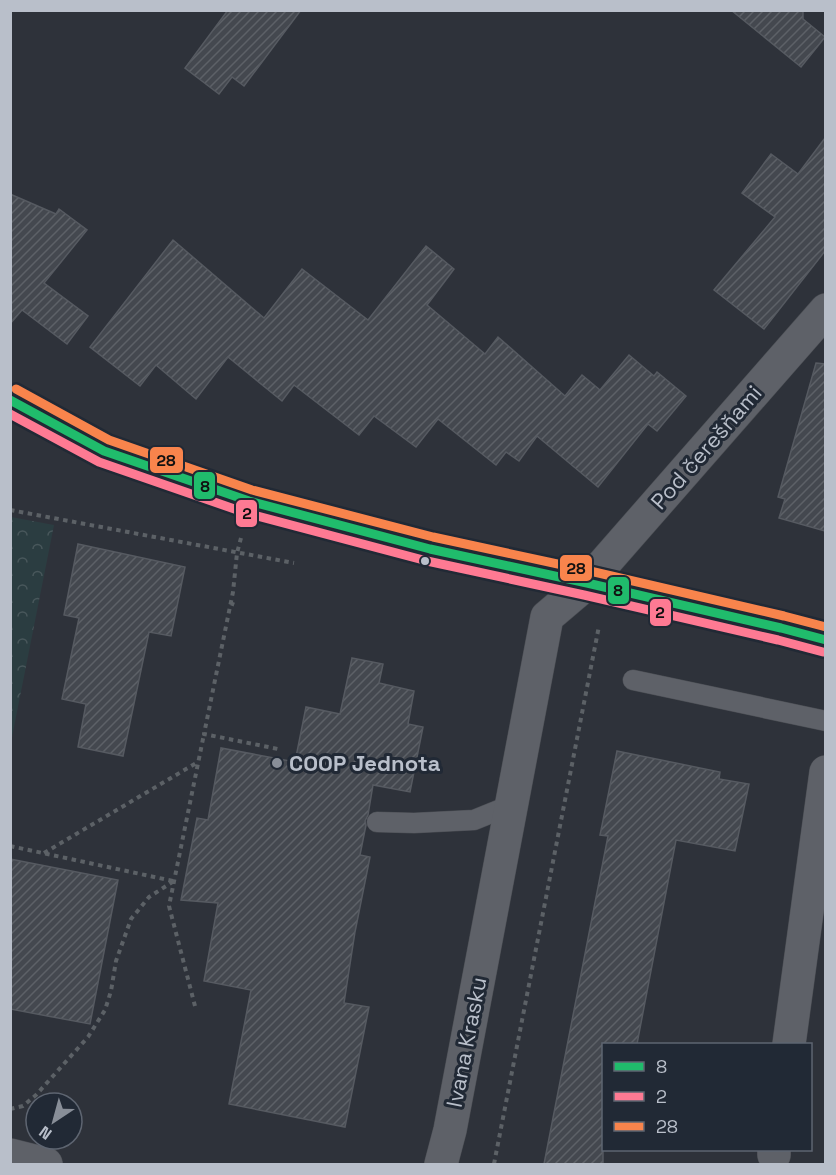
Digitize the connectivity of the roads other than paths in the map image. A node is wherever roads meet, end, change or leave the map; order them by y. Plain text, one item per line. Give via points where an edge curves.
1 (825, 310) edge
2 (10, 399) edge
3 (587, 583) junction
4 (825, 640) edge
5 (633, 680) dead end
6 (825, 721) edge
7 (825, 772) edge
8 (512, 805) junction
9 (377, 822) dead end
10 (789, 1043) edge
11 (10, 1155) edge
12 (46, 1164) edge
13 (441, 1164) edge

1 - 3 street, Pod čerešňami
2 - 3 street via 104,450 249,501 430,549
3 - 4 street
3 - 8 street, Ivana Krasku via 547,617
5 - 6 lane
7 - 10 street
8 - 9 lane via 474,820
8 - 13 street, Ivana Krasku
11 - 12 street

